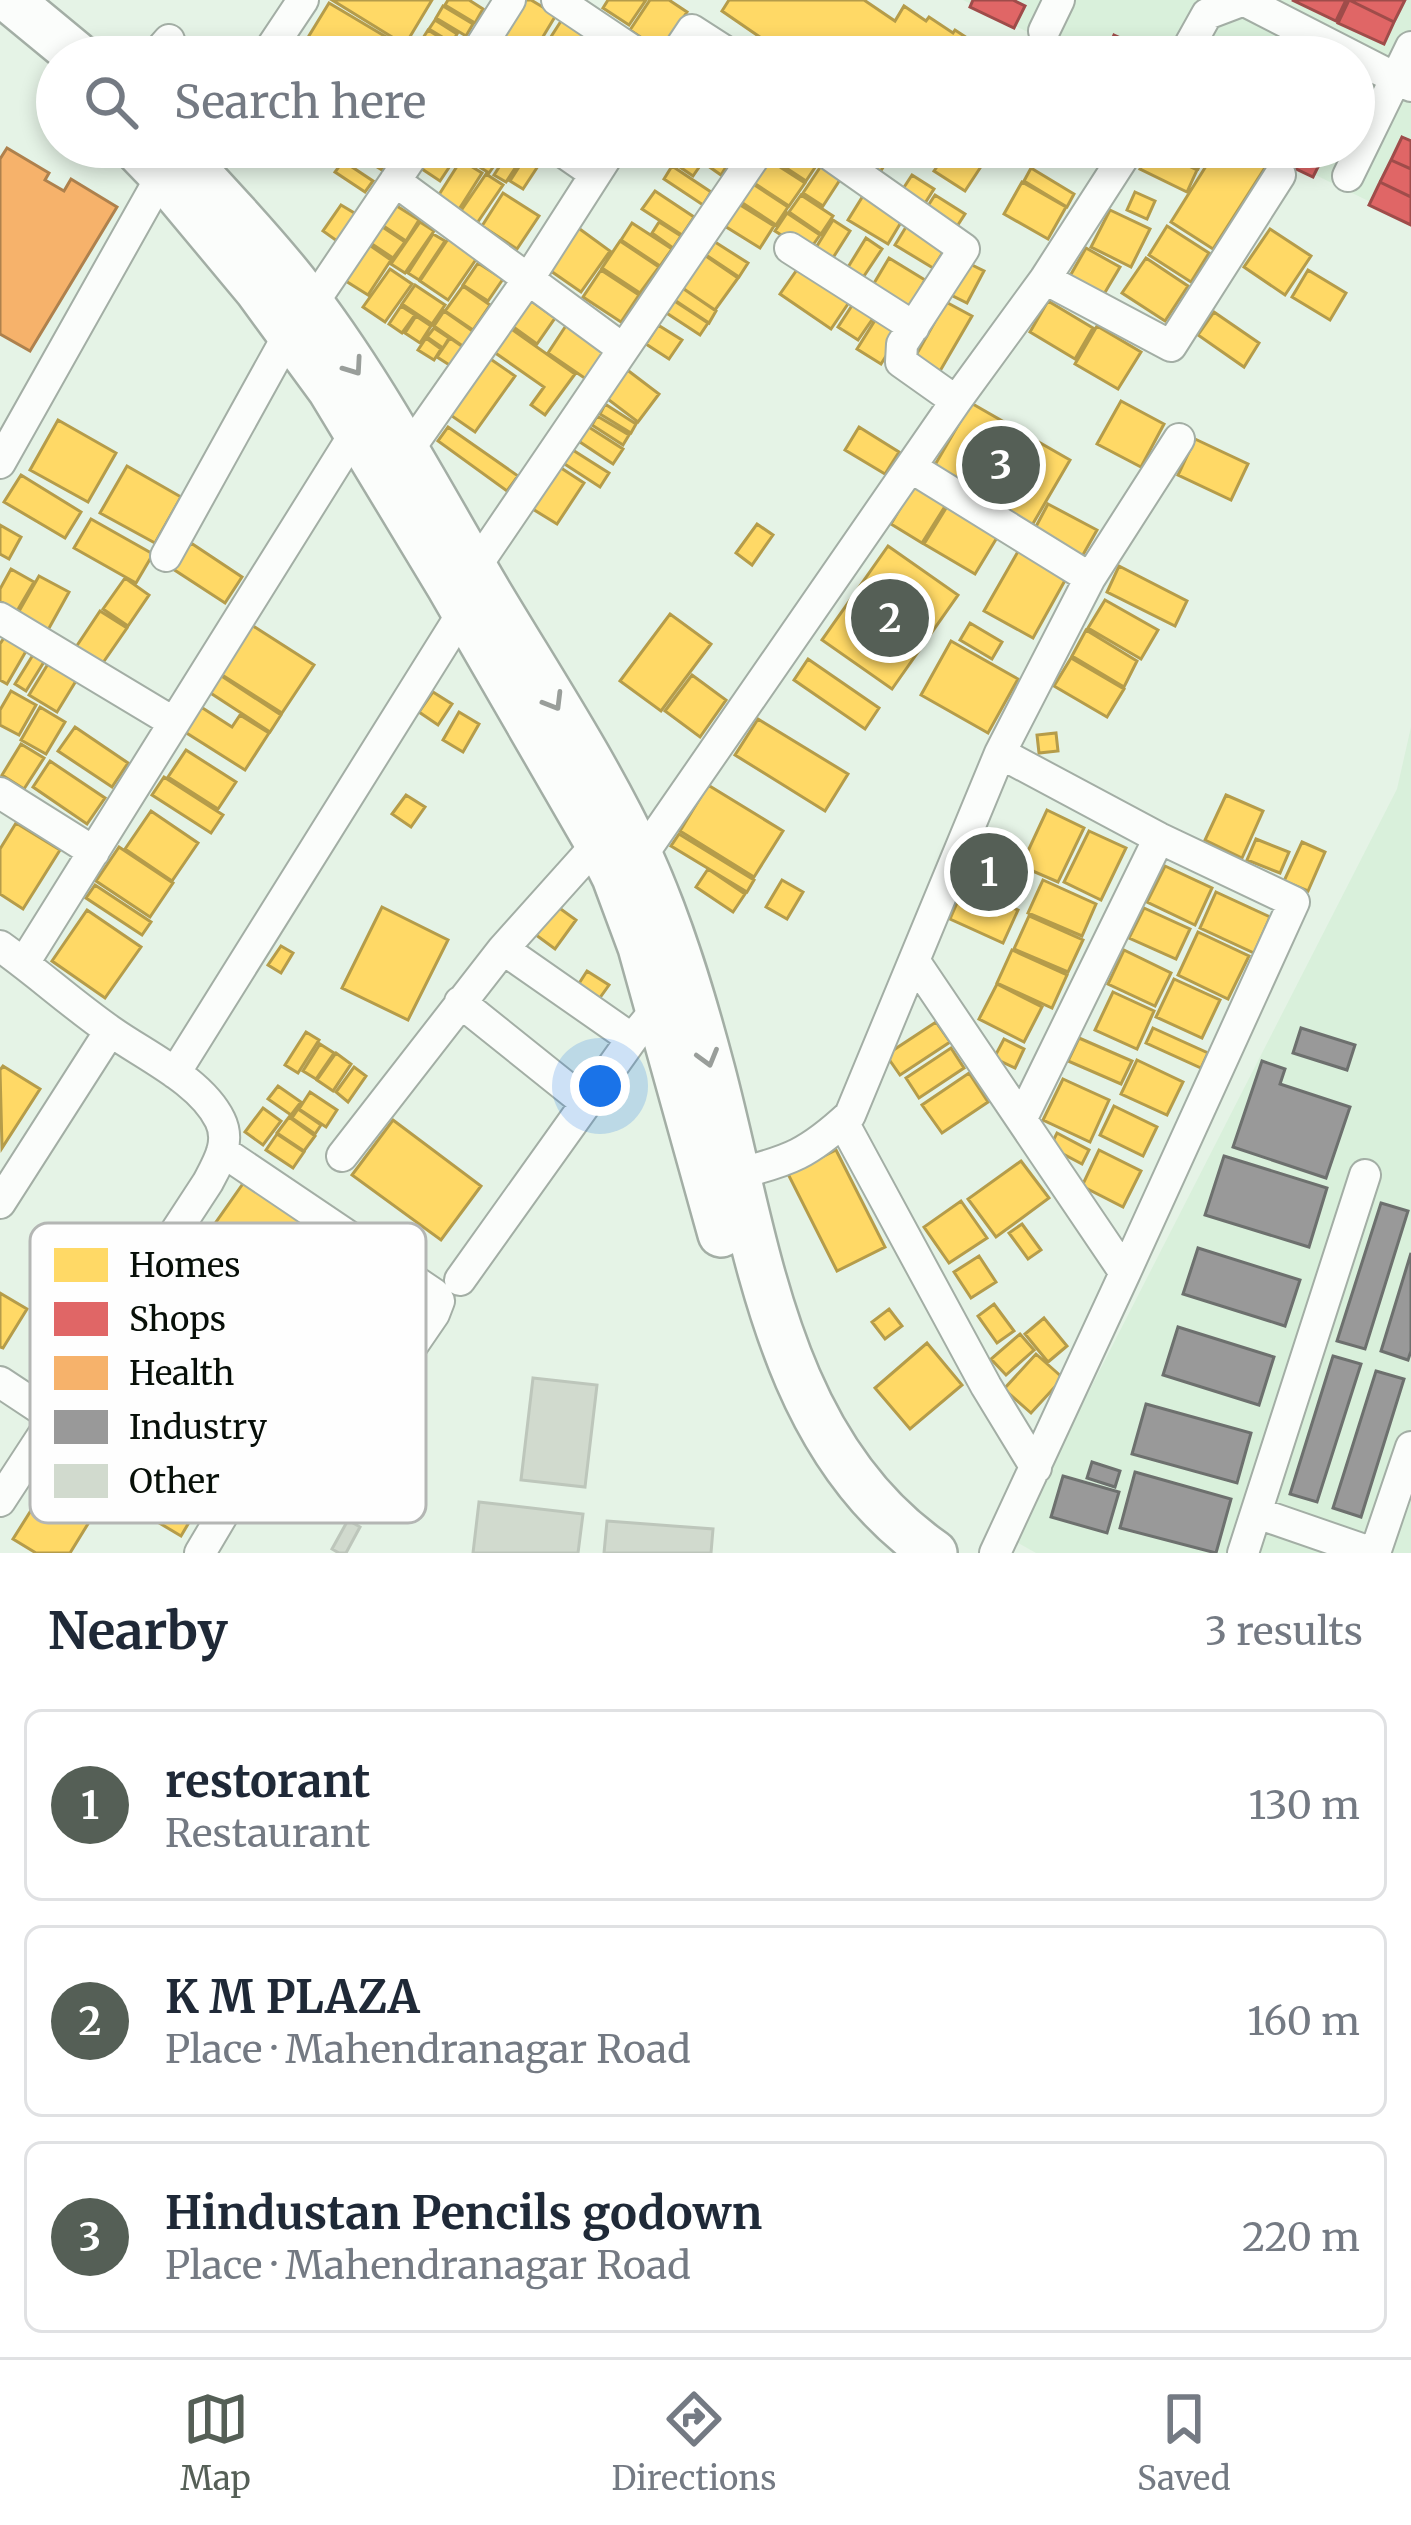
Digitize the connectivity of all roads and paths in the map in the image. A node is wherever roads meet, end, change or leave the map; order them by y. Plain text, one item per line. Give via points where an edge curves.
1 (10, 0) edge
2 (303, 0) edge
3 (510, 0) edge
4 (557, 0) edge
5 (1059, 0) edge
6 (1243, 0) edge
7 (0, 28) edge
8 (1044, 32) dead end
9 (54, 36) edge
10 (279, 36) edge
11 (487, 36) edge
12 (611, 36) edge
13 (1195, 36) edge
14 (1313, 36) edge
15 (1411, 47) edge
16 (36, 57) edge
17 (1375, 68) edge
18 (1403, 82) edge
19 (1375, 130) edge
20 (164, 168) edge
21 (183, 168) edge
22 (404, 168) edge
23 (586, 168) edge
24 (599, 168) edge
25 (746, 168) edge
26 (850, 168) edge
27 (1116, 168) edge
28 (1353, 168) edge
29 (595, 174) junction
30 (1280, 175) dead end
31 (1348, 176) dead end
32 (395, 182) junction
33 (790, 248) dead end
34 (529, 278) junction
35 (1045, 279) junction
36 (300, 319) junction
37 (914, 327) junction
38 (623, 349) junction
39 (956, 401) junction
40 (357, 430) junction
41 (1179, 439) dead end
42 (407, 452) junction
43 (0, 463) edge
44 (912, 468) junction
45 (166, 556) dead end
46 (1090, 578) junction
47 (468, 590) junction
48 (0, 618) edge
49 (173, 722) junction
50 (1000, 753) junction
51 (0, 793) edge
52 (1160, 838) junction
53 (620, 850) junction
54 (94, 852) junction
55 (503, 949) junction
56 (12, 955) edge
57 (915, 962) junction
58 (460, 1002) junction
59 (646, 1023) junction
60 (110, 1031) junction
61 (175, 1072) junction
62 (586, 1103) junction
63 (1022, 1118) junction
64 (843, 1122) junction
65 (222, 1151) junction
66 (342, 1156) dead end
67 (736, 1174) junction
68 (1365, 1175) dead end
69 (0, 1203) edge
70 (181, 1223) edge
71 (329, 1223) edge
72 (1125, 1273) junction
73 (460, 1280) dead end
74 (426, 1289) edge
75 (426, 1326) edge
76 (0, 1382) edge
77 (30, 1402) edge
78 (1411, 1447) edge
79 (30, 1453) edge
80 (1036, 1468) junction
81 (0, 1501) edge
82 (1257, 1513) junction
83 (218, 1523) edge
84 (200, 1553) edge
85 (892, 1553) edge
86 (934, 1553) edge
87 (995, 1553) edge
88 (1244, 1553) edge
89 (1374, 1553) edge

1 - 9 highway
2 - 10 street
3 - 11 street
4 - 12 street
5 - 8 street
6 - 13 street via 1207,14
6 - 14 street
7 - 16 highway
15 - 18 street
17 - 18 street
18 - 19 street
20 - 43 street
21 - 36 highway via 294,282
22 - 32 street
23 - 29 street
24 - 29 street
25 - 38 street
26 - 37 street via 964,249
27 - 35 street
28 - 31 street
29 - 34 street
30 - 35 street via 1172,346
32 - 34 street
32 - 36 street
33 - 37 street
34 - 38 street
34 - 42 street
35 - 39 street
36 - 40 highway
36 -> 42 highway via 362,378
36 - 45 street
37 - 39 street via 901,362
38 - 47 street
39 - 44 street
40 - 47 highway
40 - 49 street
41 - 46 street
42 - 47 highway
44 - 46 street
44 - 53 street
46 - 50 street
47 - 53 highway via 588,758
47 - 61 street
48 - 49 street
49 - 54 street
50 - 52 street
50 - 57 street
51 - 54 street
52 - 63 street
52 - 72 street via 1294,902
53 - 55 street
53 - 59 highway via 616,877
53 -> 67 highway via 673,939
54 - 56 street
55 - 58 street
55 - 59 street
56 - 60 street
57 - 63 street
57 - 64 street
58 - 62 street
58 - 66 street
59 - 62 street
59 - 85 highway via 773,1399 822,1480
60 - 61 street
60 - 69 street
61 - 65 street via 221,1121
62 - 73 street
63 - 72 street
64 - 67 street via 782,1163
64 - 80 street
65 - 70 street
65 - 71 street
67 - 86 highway via 792,1369 816,1420 876,1502
68 - 82 street
72 - 80 street
74 - 75 street via 439,1301
76 - 77 street
78 - 89 street
79 - 81 street
80 - 87 street
82 - 88 street
82 - 89 street
83 - 84 street

